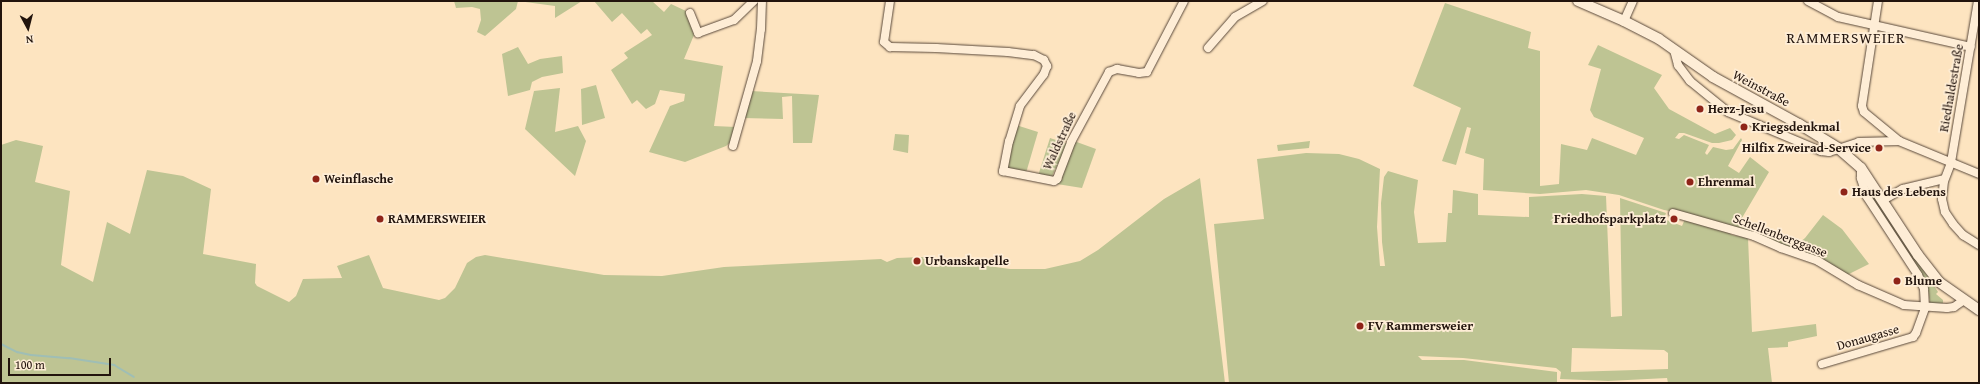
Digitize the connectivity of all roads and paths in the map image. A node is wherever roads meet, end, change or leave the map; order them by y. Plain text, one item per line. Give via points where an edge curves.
1 (754, 1) edge
2 (762, 1) edge
3 (890, 1) edge
4 (1184, 1) edge
5 (1263, 1) edge
6 (1578, 1) edge
7 (1633, 1) edge
8 (1808, 1) edge
9 (1878, 1) edge
10 (1978, 1) edge
11 (690, 13) dead end
12 (1624, 21) junction
13 (1875, 27) junction
14 (1971, 47) junction
15 (1208, 48) dead end
16 (1674, 50) junction
17 (1899, 141) junction
18 (733, 146) dead end
19 (1838, 148) junction
20 (1951, 163) junction
21 (1860, 168) junction
22 (1979, 174) edge
23 (1944, 179) junction
24 (1883, 200) junction
25 (1673, 213) dead end
26 (1979, 245) edge
27 (1964, 300) junction
28 (1925, 308) junction
29 (1979, 310) edge
30 (1822, 364) dead end

1 - 11 street via 734,20 698,33
2 - 18 street via 757,61
3 - 4 street, Waldstraße via 884,42 890,47 1008,52 1034,55 1044,60 1044,74 1020,106 1009,140 1003,171 1054,181 1071,142 1109,72 1117,69 1147,72
5 - 15 street via 1235,17
6 - 12 street, Weinstraße
7 - 12 street
8 - 13 street via 1838,17
9 - 13 street
10 - 14 street, Riedhaldestraße
12 - 16 street, Weinstraße
13 - 14 street
13 - 17 street via 1862,106 1864,112
14 - 20 street, Riedhaldestraße
16 - 19 street, Weinstraße via 1713,77
16 - 19 street via 1678,65 1690,81 1728,112 1821,151 1829,152
17 - 19 street via 1859,142
17 - 20 street
19 - 21 street, Weinstraße
20 - 22 street
20 - 23 street, Riedhaldestraße
21 - 24 street, Weinstraße
21 - 28 street via 1867,197 1918,275 1924,289
23 - 24 street via 1903,189
23 - 26 street, Riedhaldestraße via 1942,198 1945,212 1963,234
24 - 27 street, Weinstraße via 1918,255 1939,282
25 - 28 street, Schellenberggasse via 1754,236 1818,261 1889,300
27 - 28 street, Schellenberggasse via 1954,307
27 - 29 street, Weinstraße
28 - 30 street, Donaugasse via 1913,337

